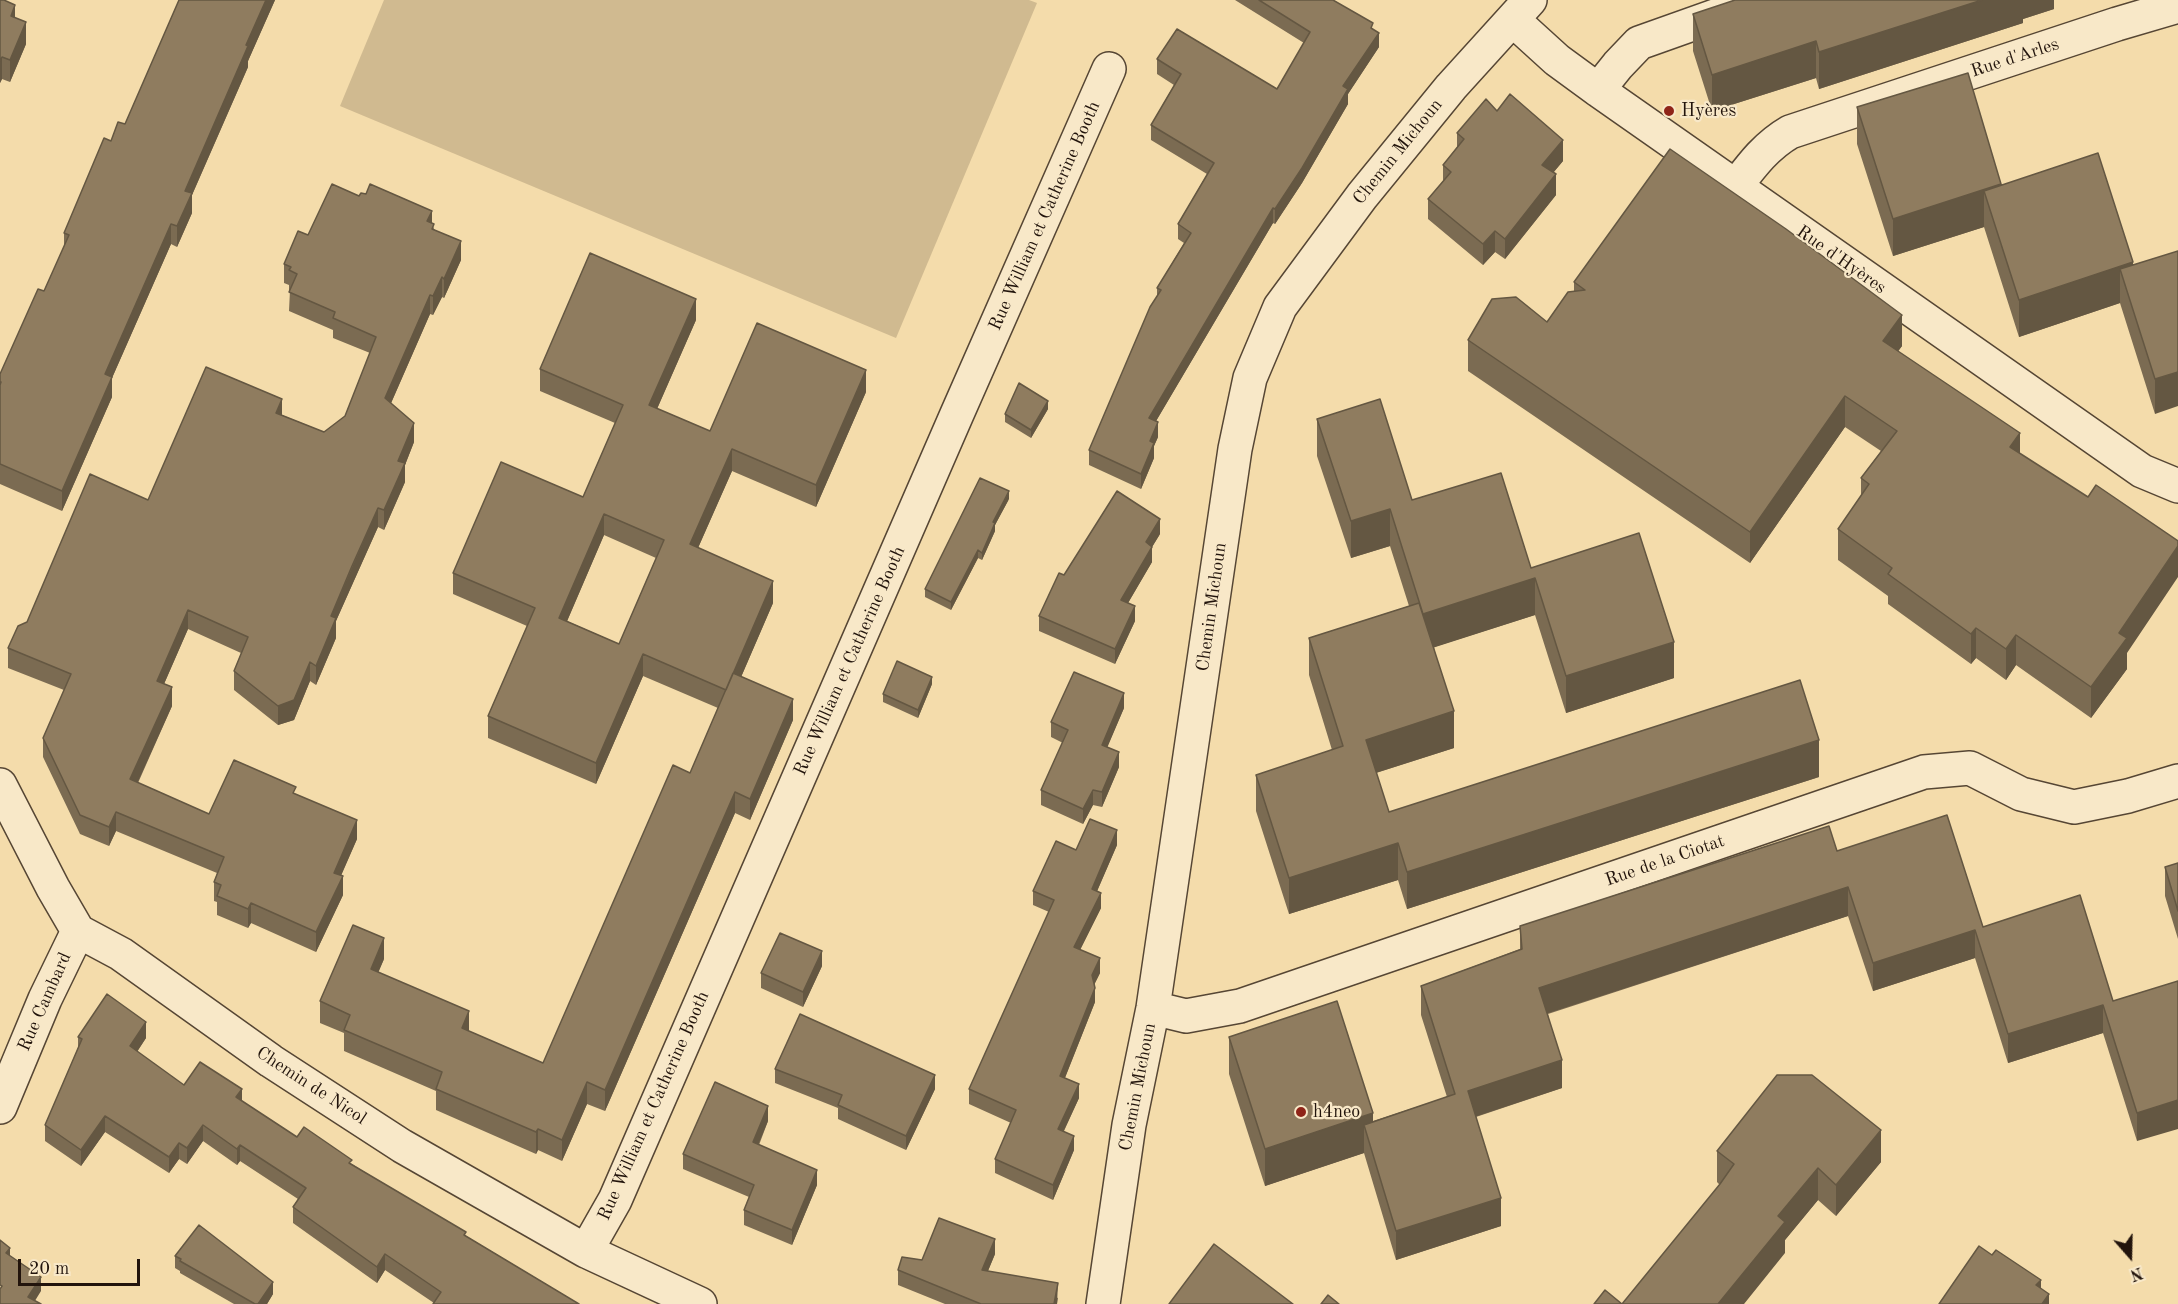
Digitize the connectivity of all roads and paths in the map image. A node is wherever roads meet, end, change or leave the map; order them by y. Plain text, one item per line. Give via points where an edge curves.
1 (1760, 0) edge
2 (2178, 6) edge
3 (1521, 10) edge
4 (1109, 69) dead end
5 (1598, 90) junction
6 (1736, 186) junction
7 (2178, 486) edge
8 (2178, 781) edge
9 (0, 785) edge
10 (78, 931) junction
11 (1153, 1008) junction
12 (0, 1107) edge
13 (586, 1251) junction
14 (700, 1304) edge
15 (1103, 1304) edge

1 - 5 street via 1640,43
2 - 6 street, Rue d'Arles via 1790,132 1774,141
3 - 5 street, Rue d'Hyères via 1557,60
3 - 11 street, Chemin Michoun via 1451,87 1362,196 1280,308 1250,378 1233,460
4 - 13 street, Rue William et Catherine Booth via 615,1200
5 - 6 street, Rue d'Hyères
6 - 7 street, Rue d'Hyères via 2142,471
8 - 11 street, Rue de la Ciotat via 2074,807 2021,794 1970,768 1924,772 1240,1006 1186,1016
9 - 10 street
10 - 12 street, Rue Cambard
10 - 13 street, Chemin de Nicol via 121,954 271,1061 402,1146
11 - 15 street, Chemin Michoun via 1129,1125
13 - 14 street, Chemin de Nicol

